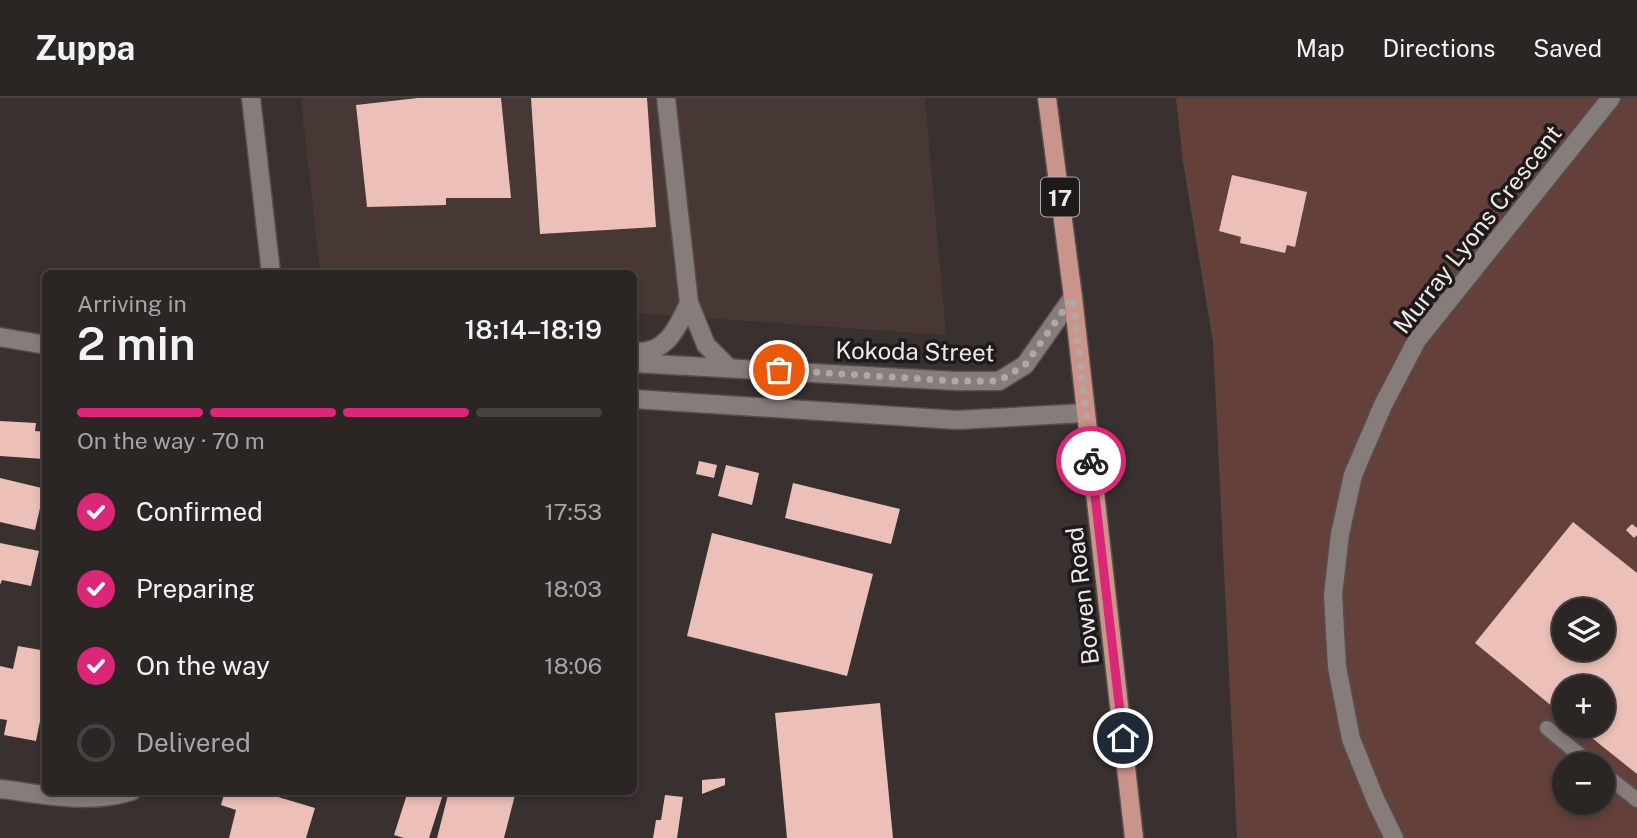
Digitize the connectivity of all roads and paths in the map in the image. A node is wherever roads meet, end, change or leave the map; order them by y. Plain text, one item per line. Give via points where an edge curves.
1 (251, 98) edge
2 (666, 98) edge
3 (1047, 98) edge
4 (1612, 98) edge
5 (271, 270) edge
6 (1073, 297) junction
7 (689, 303) junction
8 (0, 337) edge
9 (42, 344) edge
10 (637, 352) edge
11 (637, 363) edge
12 (729, 368) junction
13 (639, 399) edge
14 (1086, 413) junction
15 (1547, 728) dead end
16 (1576, 752) edge
17 (1615, 783) edge
18 (0, 789) edge
19 (42, 794) edge
20 (47, 795) edge
21 (119, 795) edge
22 (1637, 800) edge
23 (1134, 838) edge
24 (1394, 838) edge

1 - 5 street
2 - 7 street
3 - 6 main road, Bowen Road / 17
4 - 24 street, Murray Lyons Crescent via 1417,340 1353,475 1332,595 1337,667 1351,739
6 - 12 street, Kokoda Street via 1025,365 999,381
6 - 14 main road, Bowen Road / 17
7 - 10 street via 664,345
7 - 12 street via 706,345
8 - 9 street
11 - 12 street, Kokoda Street
13 - 14 street via 957,420
14 - 23 main road, Bowen Road / 17
15 - 16 lane
17 - 22 lane
18 - 19 street
20 - 21 street via 78,799

